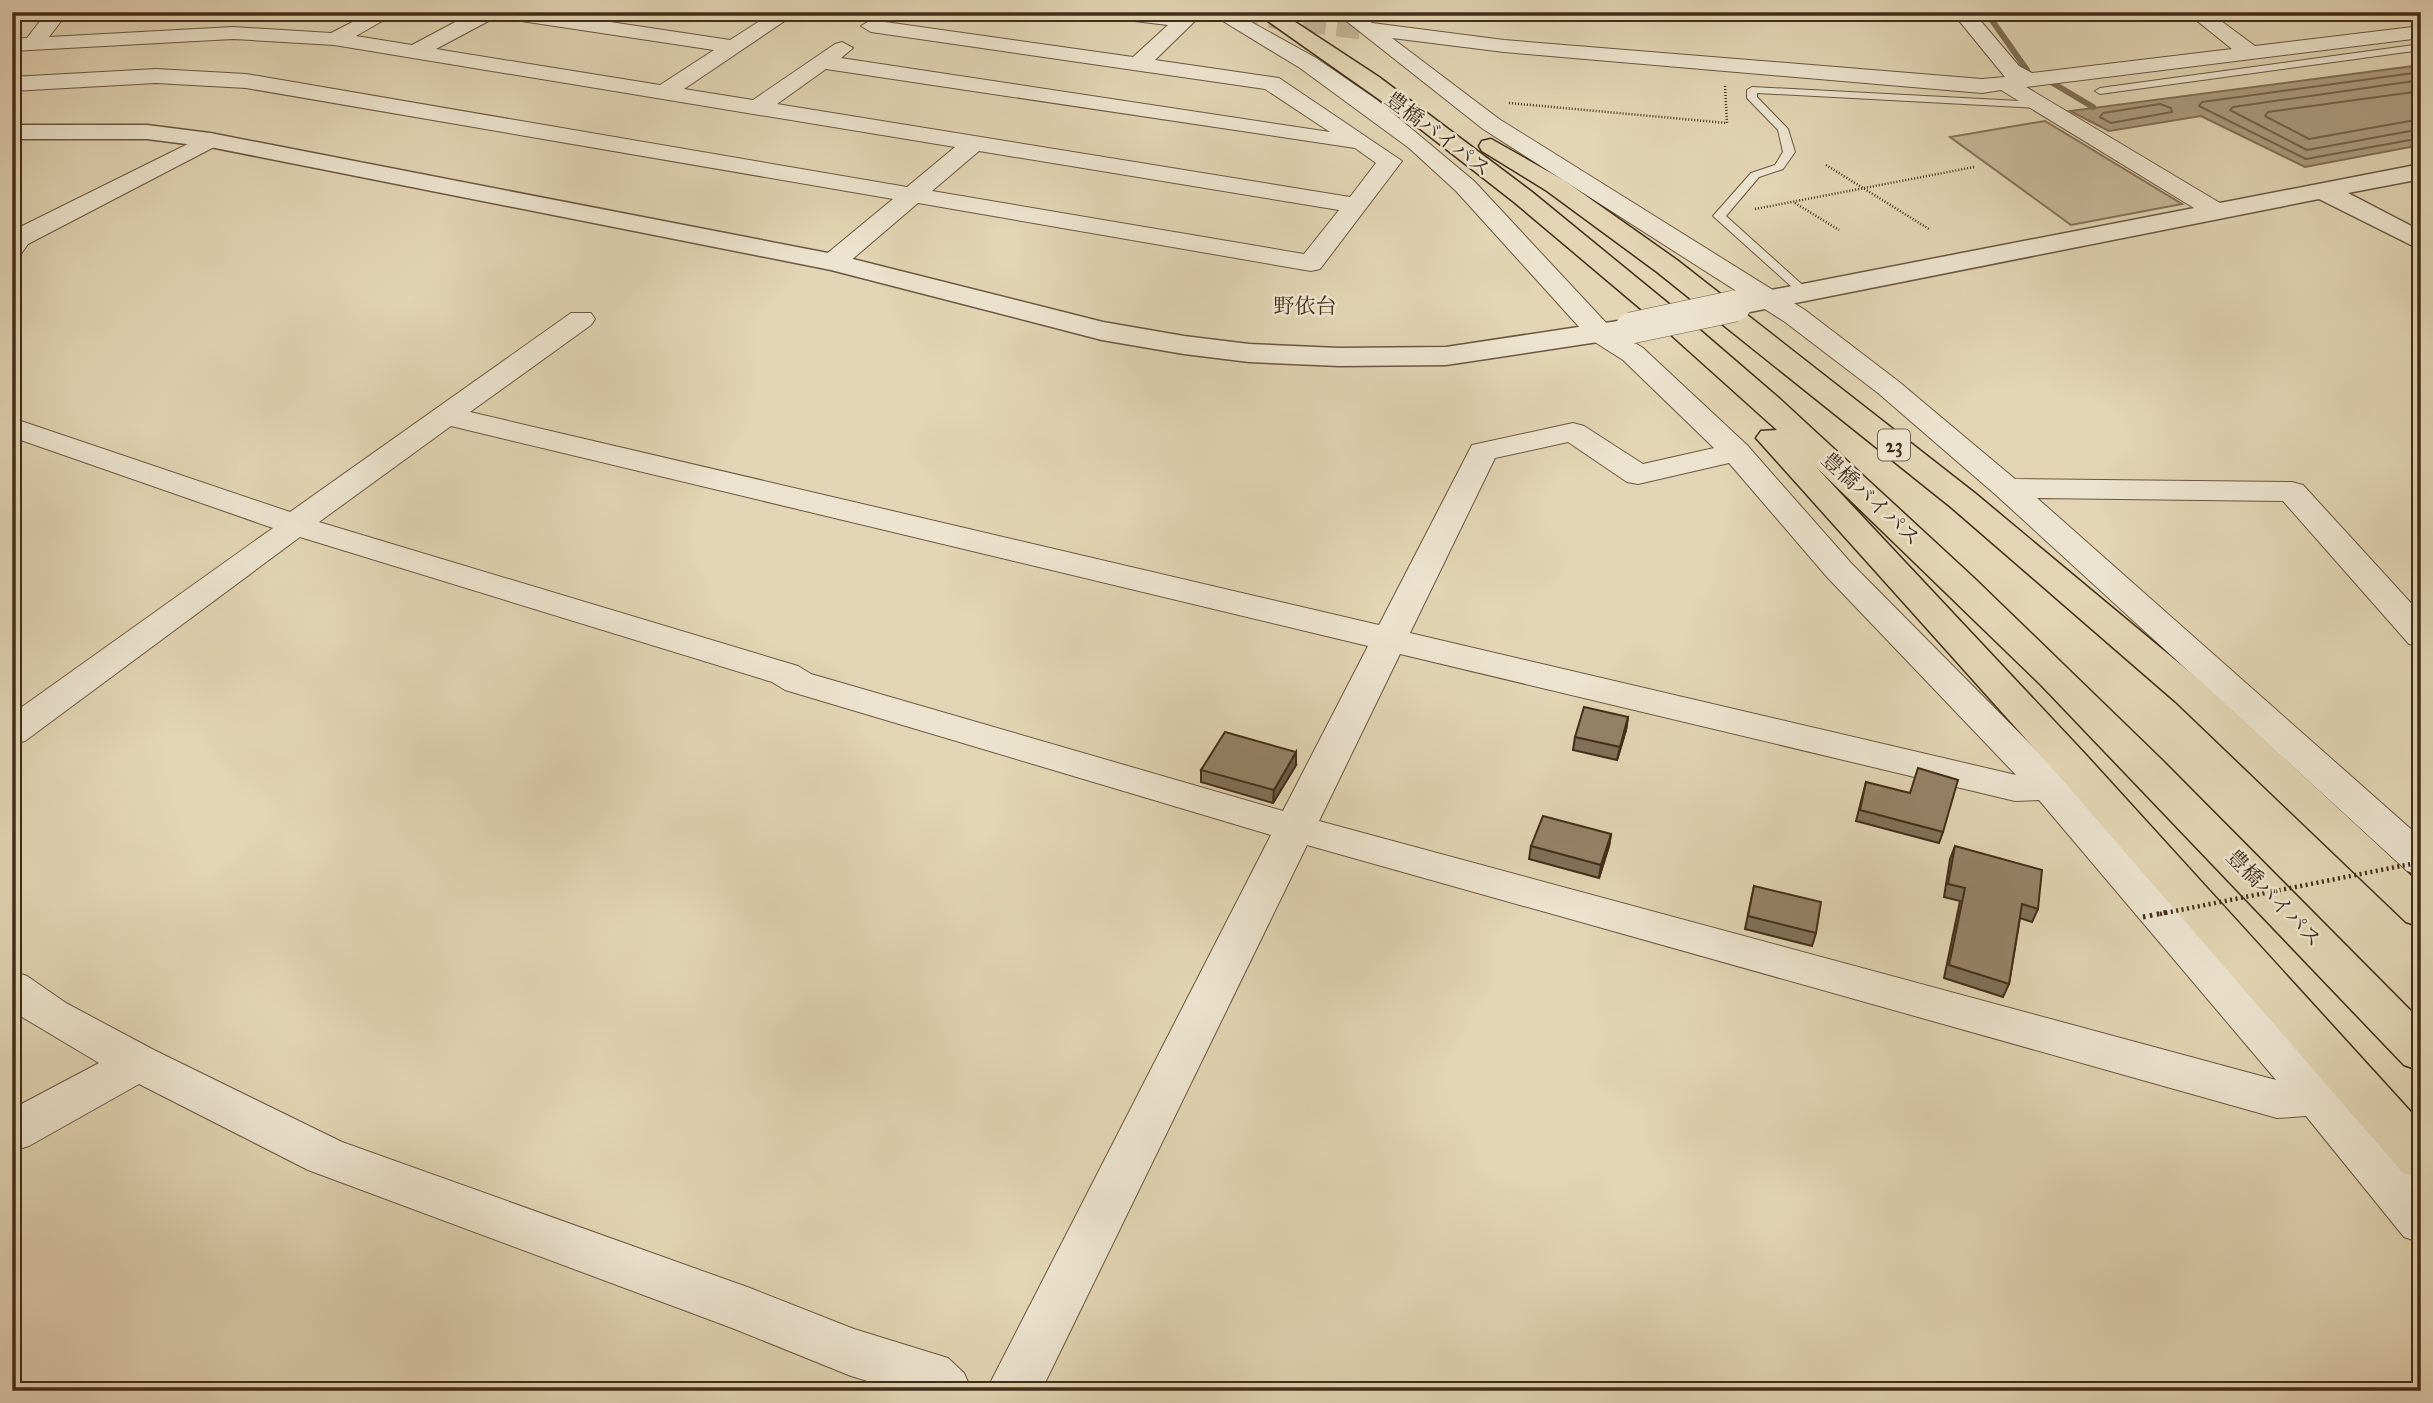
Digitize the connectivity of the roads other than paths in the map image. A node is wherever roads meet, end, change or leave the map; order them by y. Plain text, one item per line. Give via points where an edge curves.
1 (58, 12) edge
2 (170, 12) edge
3 (388, 12) edge
4 (490, 12) edge
5 (502, 12) edge
6 (788, 12) edge
7 (891, 12) edge
8 (1109, 12) edge
9 (1218, 12) edge
10 (1265, 12) edge
11 (1345, 12) tunnel mouth
12 (1962, 12) edge
13 (2196, 12) edge
14 (871, 26) junction
15 (1370, 29) junction
16 (2421, 32) edge
17 (255, 33) junction
18 (155, 37) junction
19 (334, 39) junction
20 (22, 44) edge
21 (1317, 45) junction
22 (734, 47) junction
23 (2421, 47) edge
24 (413, 52) junction
25 (2251, 53) junction
26 (822, 62) junction
27 (1139, 64) junction
28 (556, 76) junction
29 (194, 77) junction
30 (2016, 81) junction
31 (12, 84) edge
32 (2100, 91) dead end
33 (663, 93) junction
34 (2040, 105) junction
35 (757, 107) junction
36 (485, 121) junction
37 (12, 132) edge
38 (210, 141) junction
39 (974, 143) junction
40 (1364, 144) junction
41 (2421, 171) edge
42 (2324, 191) junction
43 (914, 196) junction
44 (1355, 205) junction
45 (2216, 211) junction
46 (2414, 234) edge
47 (12, 248) edge
48 (832, 262) junction
49 (1802, 292) junction
50 (1765, 300) junction
51 (581, 319) dead end
52 (1600, 333) junction
53 (1746, 384) junction
54 (448, 416) junction
55 (12, 427) edge
56 (1736, 452) junction
57 (2007, 488) junction
58 (296, 523) junction
59 (2421, 636) edge
60 (1391, 638) junction
61 (12, 732) edge
62 (2049, 786) junction
63 (1294, 828) junction
64 (2421, 861) edge
65 (2421, 911) edge
66 (12, 988) edge
67 (2421, 1052) edge
68 (138, 1063) junction
69 (2317, 1096) junction
70 (12, 1132) edge
71 (2421, 1158) edge
72 (2421, 1222) edge
73 (945, 1391) edge
74 (1013, 1391) edge

1 - 20 street
2 - 18 street
3 - 19 street
4 - 24 street
5 - 22 street
6 - 22 street
7 - 14 street
8 - 27 street via 1185,21
9 - 52 street via 1308,63 1417,143 1465,186
10 - 21 highway, 豊橋バイパス / 23
11 - 15 street
12 - 30 street
13 - 25 street
14 - 26 street
14 - 27 street
15 - 30 street via 1504,46 1982,86
15 - 50 street via 1491,124
16 - 25 street
17 - 18 street
17 - 19 street
17 - 29 street
18 - 20 street
19 - 24 street
21 - 53 highway, 豊橋バイパス / 23 via 1587,247
21 - 65 highway, 23 via 1556,186 1667,266 1964,501 2179,684
22 - 33 street
23 - 32 lane
24 - 28 street
25 - 30 street
26 - 35 street
26 - 40 street
27 - 40 street via 1271,83
28 - 33 street
28 - 36 street
29 - 31 street
29 - 36 street via 246,81
30 - 34 street
33 - 35 street
34 - 45 street
34 - 49 lane via 1752,90 1752,98 1783,129 1789,152 1780,167 1755,174 1719,216
35 - 39 street
36 - 43 street
37 - 38 street via 147,132
38 - 47 street via 17,239
38 - 48 street
39 - 43 street
39 - 44 street
40 - 44 street via 1390,161
41 - 42 street
42 - 45 street
42 - 46 street
43 - 44 street via 1311,263
43 - 48 street
45 - 49 street
48 - 52 street via 1102,331 1249,353 1446,356
49 - 50 street
50 - 52 street, bridge
50 - 57 street via 1795,316 1888,387
51 - 54 street
52 - 56 street via 1633,354
53 - 67 highway, 豊橋バイパス / 23 via 1914,539 2156,776
53 - 71 highway via 1759,424 2073,766
54 - 58 street
54 - 60 street
55 - 58 street
56 - 60 street via 1638,474 1573,432 1483,452
56 - 62 street via 1839,569
57 - 59 street via 2292,492
57 - 64 street
58 - 61 street via 278,541
58 - 63 street via 785,674 798,682
60 - 62 street via 2015,788
60 - 63 street
62 - 69 street
63 - 69 street via 2277,1099
63 - 74 street
66 - 68 street via 50,1015
68 - 70 street
68 - 73 street via 325,1156 851,1352 929,1375
69 - 72 street

